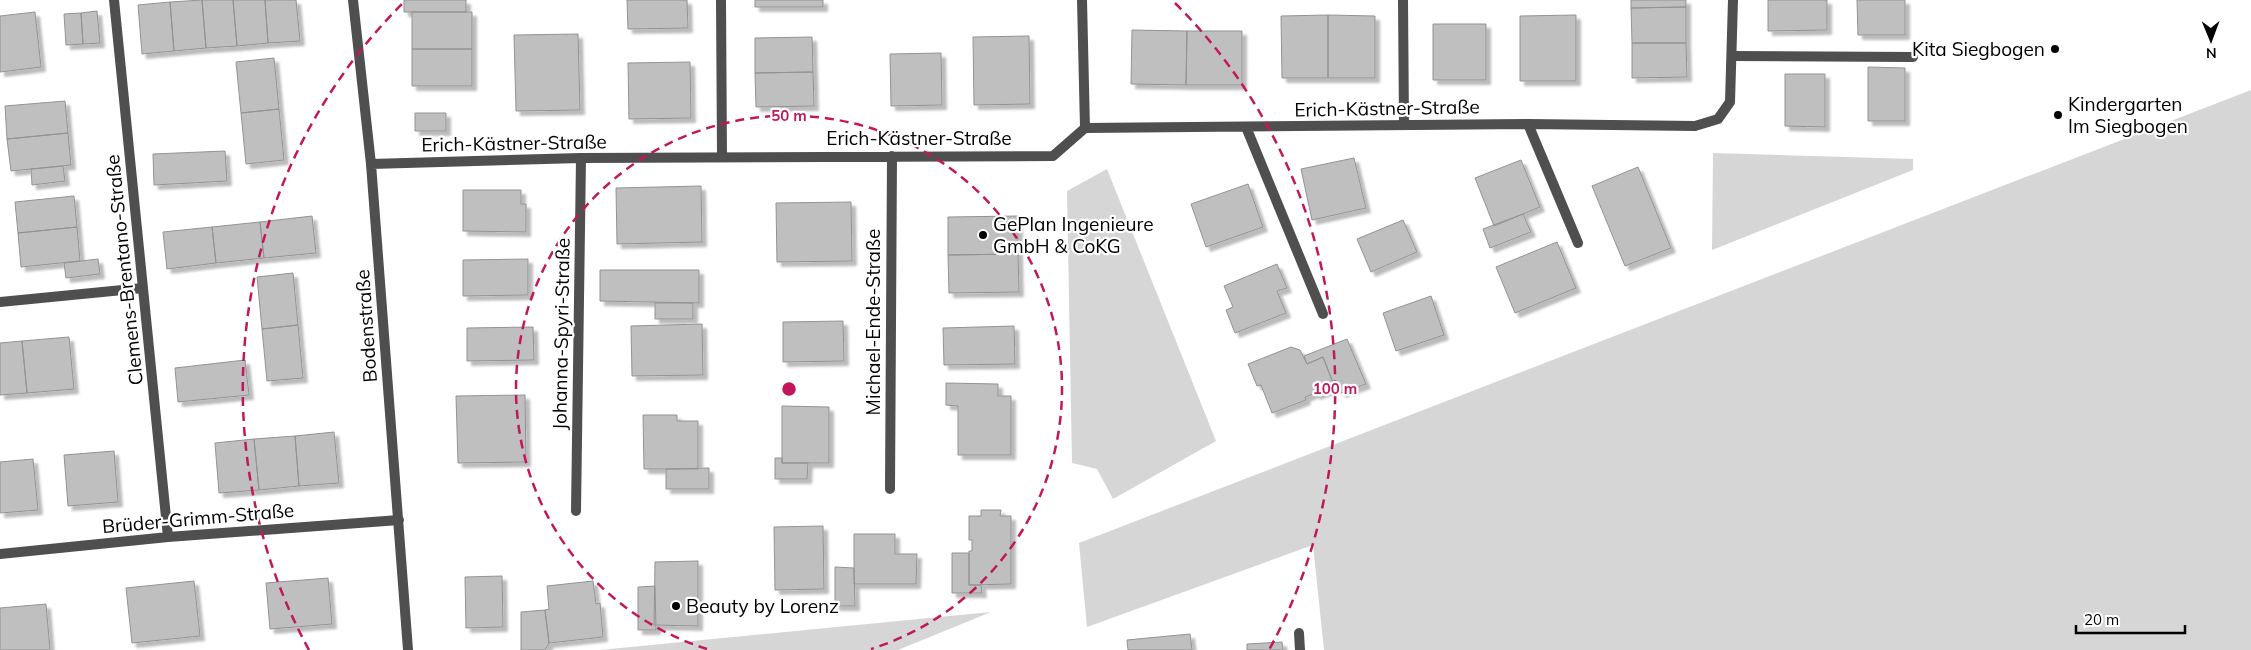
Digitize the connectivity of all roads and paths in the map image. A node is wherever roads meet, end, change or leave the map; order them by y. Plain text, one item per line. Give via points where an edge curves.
1 (114, 0) edge
2 (353, 0) edge
3 (721, 0) edge
4 (1082, 0) edge
5 (1403, 0) edge
6 (1733, 0) edge
7 (1733, 56) junction
8 (1913, 57) dead end
9 (1404, 124) junction
10 (1528, 124) junction
11 (1246, 127) junction
12 (1085, 128) junction
13 (722, 156) junction
14 (892, 156) junction
15 (581, 158) junction
16 (371, 164) junction
17 (1578, 243) dead end
18 (143, 288) junction
19 (0, 302) edge
20 (1323, 314) dead end
21 (890, 489) dead end
22 (576, 511) dead end
23 (399, 520) junction
24 (168, 537) junction
25 (0, 554) edge
26 (1299, 634) dead end
27 (408, 650) edge
28 (1300, 650) edge

1 - 18 street, Clemens-Brentano-Straße
2 - 16 street, Bodenstraße
3 - 13 street
4 - 12 street
5 - 9 street
6 - 7 street, Erich-Kästner-Straße
7 - 8 street
7 - 10 street, Erich-Kästner-Straße via 1730,102 1718,119 1695,126
9 - 10 street, Erich-Kästner-Straße
9 - 11 street, Erich-Kästner-Straße
10 - 17 street
11 - 12 street, Erich-Kästner-Straße
11 - 20 street
12 - 14 street, Erich-Kästner-Straße via 1053,156
13 - 14 street, Erich-Kästner-Straße
13 - 15 street, Erich-Kästner-Straße
14 - 21 street, Michael-Ende-Straße
15 - 16 street, Erich-Kästner-Straße
15 - 22 street, Johanna-Spyri-Straße
16 - 23 street, Bodenstraße
18 - 19 street
18 - 24 street, Clemens-Brentano-Straße
23 - 24 street, Brüder-Grimm-Straße
23 - 27 street, Bodenstraße
24 - 25 street, Brüder-Grimm-Straße
26 - 28 street

